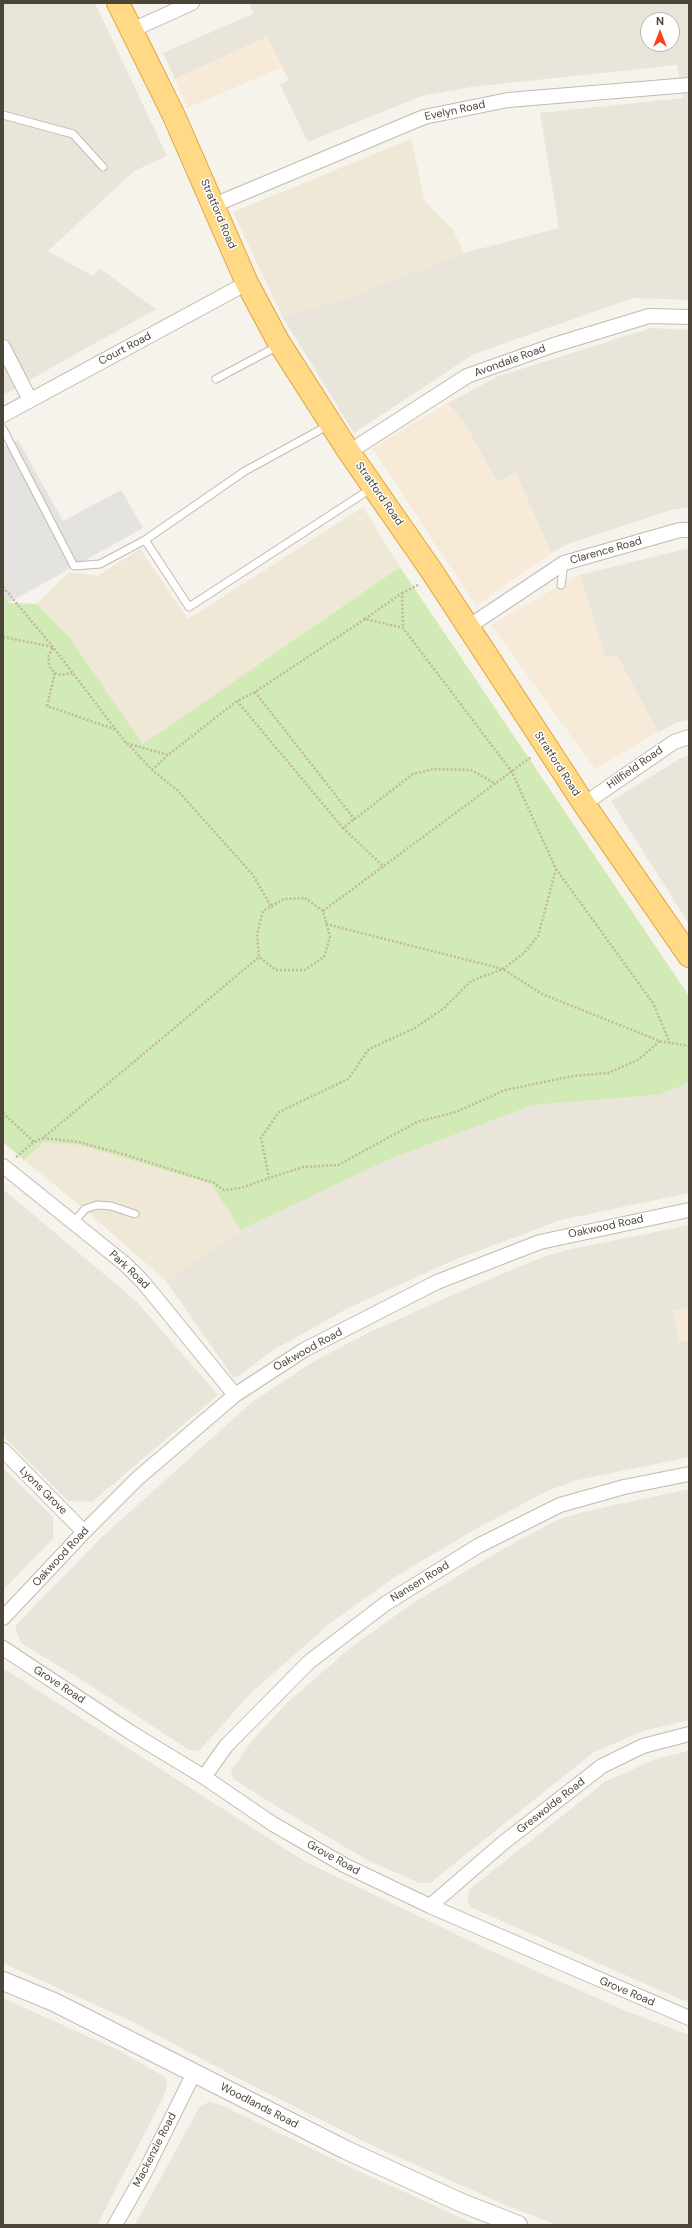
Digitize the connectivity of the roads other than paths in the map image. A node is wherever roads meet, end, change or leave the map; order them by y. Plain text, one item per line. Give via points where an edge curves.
1 (118, 3) edge
2 (192, 3) edge
3 (132, 30) junction
4 (689, 84) edge
5 (3, 115) edge
6 (103, 167) dead end
7 (214, 205) junction
8 (247, 283) junction
9 (689, 317) edge
10 (280, 344) junction
11 (3, 347) edge
12 (216, 379) dead end
13 (30, 400) junction
14 (3, 415) edge
15 (332, 423) junction
16 (3, 429) edge
17 (349, 452) junction
18 (374, 487) junction
19 (689, 530) edge
20 (145, 540) junction
21 (564, 563) junction
22 (561, 585) dead end
23 (468, 627) junction
24 (689, 737) edge
25 (584, 804) junction
26 (689, 956) edge
27 (4, 1167) edge
28 (689, 1210) edge
29 (135, 1214) dead end
30 (73, 1223) junction
31 (235, 1395) junction
32 (3, 1450) edge
33 (689, 1474) edge
34 (84, 1532) junction
35 (3, 1618) edge
36 (3, 1648) edge
37 (689, 1734) edge
38 (204, 1777) junction
39 (430, 1906) junction
40 (3, 1981) edge
41 (689, 2018) edge
42 (194, 2073) junction
43 (115, 2225) edge
44 (518, 2225) edge

1 - 3 highway, Stratford Road
2 - 3 street
3 - 7 highway, Stratford Road
4 - 7 street, Evelyn Road via 508,100 424,117
5 - 6 lane via 73,134
7 - 8 highway, Stratford Road
8 - 10 highway, Stratford Road
8 - 13 street, Court Road
9 - 17 street, Avondale Road via 649,316 554,345 467,376
10 - 12 lane
10 - 15 highway, Stratford Road
11 - 13 street
13 - 14 street, Court Road
15 - 17 highway, Stratford Road
15 - 20 lane via 245,471
16 - 20 lane via 74,566 100,564
17 - 18 highway, Stratford Road
18 - 20 lane via 189,607
18 - 23 highway, Stratford Road
19 - 21 street, Clarence Road via 680,530
21 - 22 lane
21 - 23 street, Clarence Road
23 - 25 highway, Stratford Road
24 - 25 street, Hillfield Road via 674,742
25 - 26 highway, Stratford Road
27 - 30 street, Park Road
28 - 31 street, Oakwood Road via 540,1242 436,1282 304,1350
29 - 30 lane via 111,1206 97,1205 85,1209
30 - 31 street, Park Road via 125,1264 143,1282
31 - 34 street, Oakwood Road via 138,1478
32 - 34 street, Lyons Grove
33 - 38 street, Nansen Road via 624,1487 560,1505 478,1546 385,1604 298,1672 226,1746
34 - 35 street, Oakwood Road
36 - 38 street, Grove Road via 130,1732
37 - 39 street, Greswolde Road via 643,1746 602,1766 503,1842
38 - 39 street, Grove Road via 272,1824 344,1865
39 - 41 street, Grove Road
40 - 42 street, Woodlands Road via 54,2002
42 - 43 street, Mackenzie Road via 144,2174
42 - 44 street, Woodlands Road via 346,2150 462,2203

